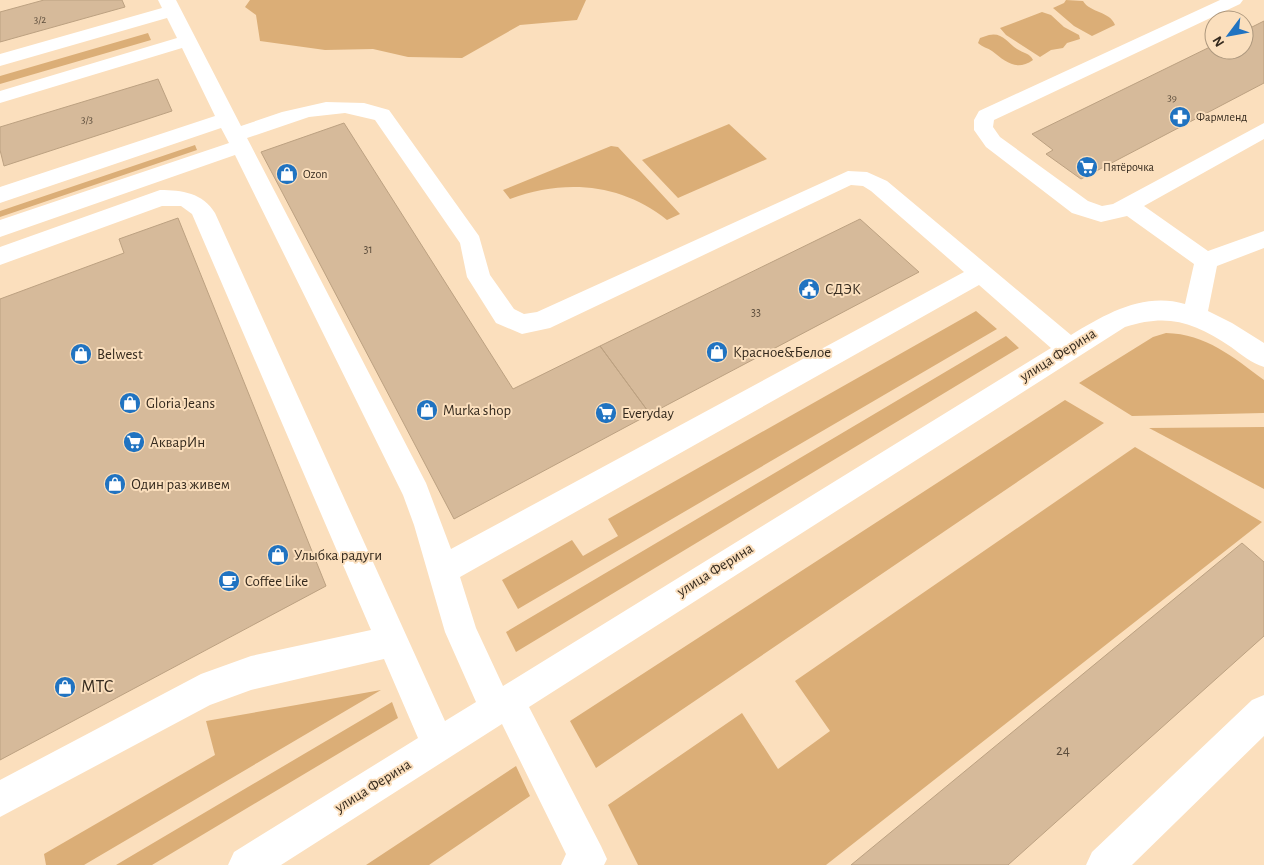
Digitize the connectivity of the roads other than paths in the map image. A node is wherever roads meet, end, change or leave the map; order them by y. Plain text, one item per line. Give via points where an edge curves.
1 (1234, 0) edge
2 (170, 6) edge
3 (187, 41) junction
4 (0, 60) edge
5 (0, 96) edge
6 (1264, 130) edge
7 (234, 134) junction
8 (0, 195) edge
9 (1128, 206) junction
10 (0, 229) edge
11 (1264, 239) edge
12 (0, 256) edge
13 (1206, 261) junction
14 (981, 273) junction
15 (1195, 315) junction
16 (1069, 348) junction
17 (1264, 357) edge
18 (442, 570) junction
19 (393, 641) junction
20 (502, 704) junction
21 (1264, 712) edge
22 (438, 745) junction
23 (0, 799) edge
24 (247, 865) edge
25 (580, 865) edge
26 (1105, 865) edge

1 - 9 street via 986,116 983,123 993,142 1080,207 1110,214
2 - 3 street
2 - 4 street
3 - 5 street
3 - 7 street
6 - 9 street
7 - 8 street
7 - 10 street
7 - 14 street via 321,107 382,115 471,242 479,277 505,316 522,324 541,321 848,178 874,182
7 - 18 street via 416,492
9 - 13 street
11 - 13 street
12 - 19 street via 160,198 181,198 198,205
13 - 15 street
14 - 16 street
14 - 18 street
15 - 16 street, улица Ферина via 1172,309 1146,311 1116,320
15 - 17 street, улица Ферина via 1229,332
16 - 20 street, улица Ферина
18 - 20 street via 460,632
19 - 22 street
19 - 23 street via 251,673 201,691
20 - 22 street, улица Ферина
20 - 25 street via 588,859
21 - 26 street
22 - 24 street, улица Ферина

